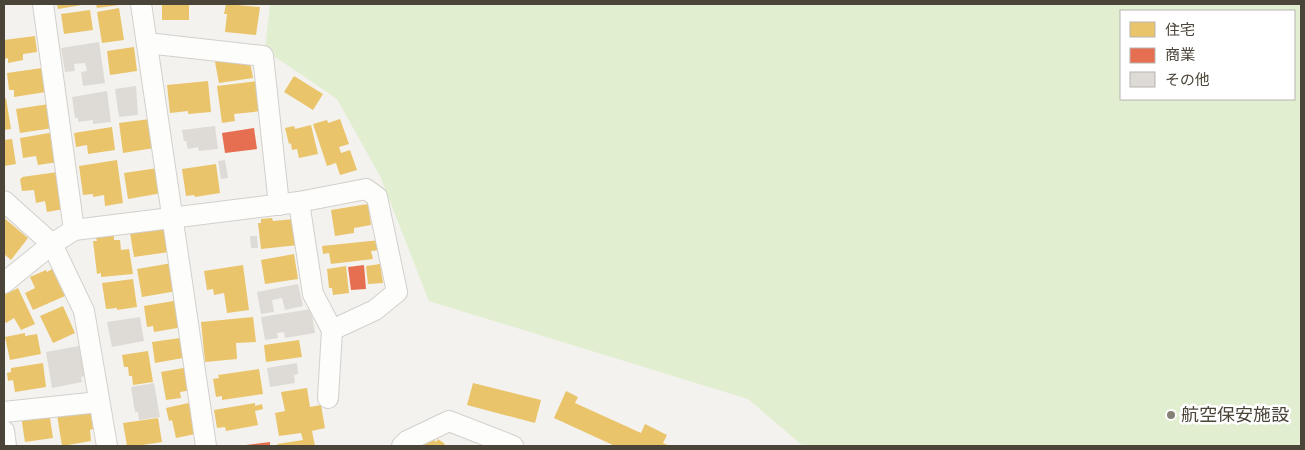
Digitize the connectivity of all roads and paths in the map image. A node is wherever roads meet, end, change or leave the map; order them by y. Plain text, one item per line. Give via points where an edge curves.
1 (43, 4) edge
2 (141, 4) edge
3 (147, 42) junction
4 (4, 201) edge
5 (300, 202) junction
6 (278, 204) junction
7 (173, 218) junction
8 (74, 230) junction
9 (52, 244) junction
10 (4, 283) edge
11 (332, 330) junction
12 (328, 398) dead end
13 (99, 402) junction
14 (4, 412) edge
15 (4, 431) edge
16 (6, 446) edge
17 (107, 446) edge
18 (206, 446) edge
19 (402, 446) edge
20 (513, 446) edge

1 - 8 street
2 - 3 street
3 - 6 street via 263,56
3 - 7 street
4 - 9 street
5 - 6 street
5 - 11 street via 313,294
5 - 11 street via 366,189 377,197 397,292 375,310
6 - 7 street
7 - 8 street
7 - 18 street
8 - 9 street
9 - 10 street
9 - 13 street via 84,311
11 - 12 street
13 - 14 street
13 - 17 street
15 - 16 street
19 - 20 street via 448,421

